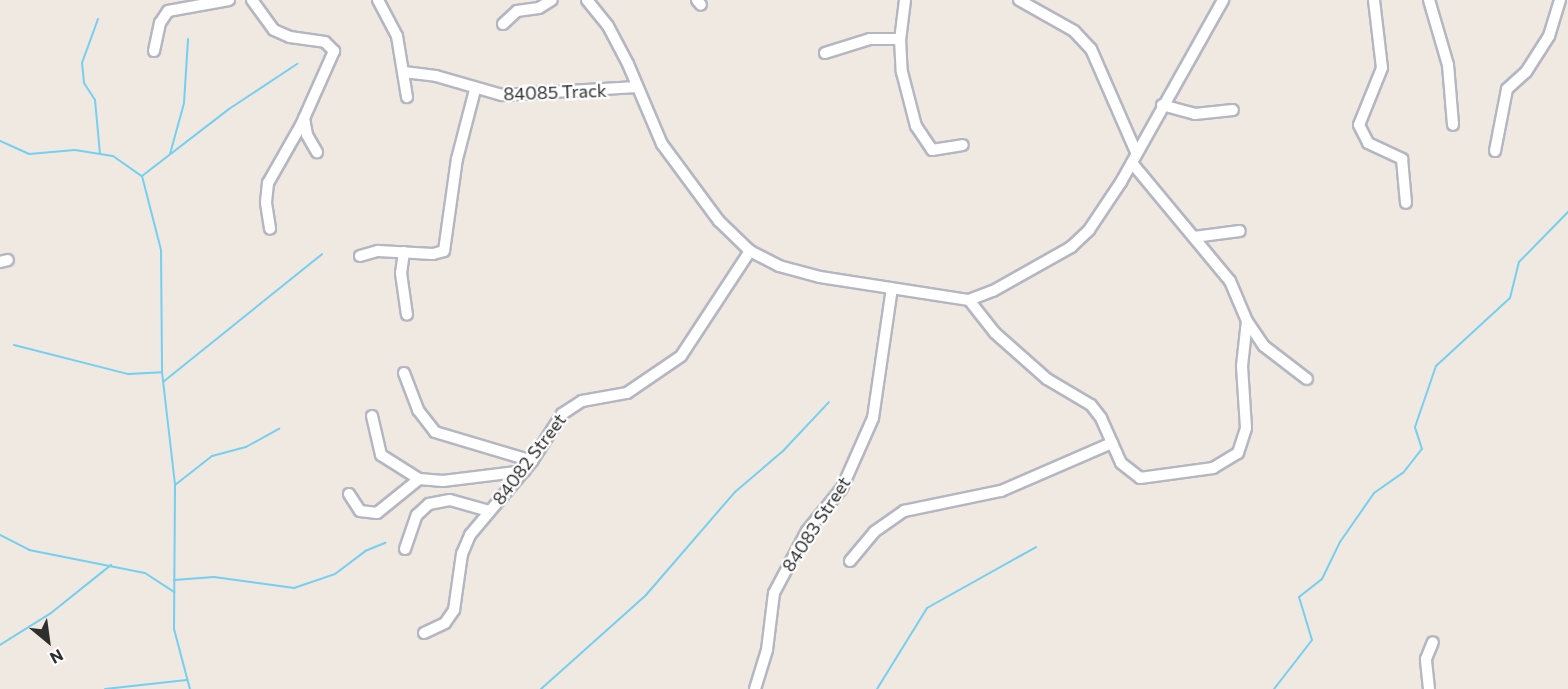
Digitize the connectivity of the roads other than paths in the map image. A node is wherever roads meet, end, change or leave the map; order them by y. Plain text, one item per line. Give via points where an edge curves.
1 (230, 0) edge
2 (252, 0) edge
3 (378, 0) edge
4 (552, 0) edge
5 (587, 0) edge
6 (905, 0) edge
7 (1019, 0) edge
8 (1223, 0) edge
9 (1374, 0) edge
10 (1428, 0) edge
11 (1560, 0) edge
12 (503, 24) dead end
13 (900, 39) junction
14 (154, 51) dead end
15 (825, 52) dead end
16 (404, 72) junction
17 (637, 87) junction
18 (475, 90) junction
19 (406, 97) dead end
20 (1162, 105) junction
21 (1233, 110) dead end
22 (304, 118) junction
23 (1453, 124) dead end
24 (963, 145) dead end
25 (1495, 151) dead end
26 (318, 152) dead end
27 (1134, 158) junction
28 (1406, 203) dead end
29 (270, 229) dead end
30 (1239, 231) dead end
31 (1194, 237) junction
32 (750, 251) junction
33 (404, 252) junction
34 (360, 256) dead end
35 (892, 288) junction
36 (969, 300) junction
37 (407, 315) dead end
38 (1247, 321) junction
39 (404, 373) dead end
40 (1307, 379) dead end
41 (372, 416) dead end
42 (1112, 442) junction
43 (532, 461) junction
44 (525, 471) junction
45 (419, 479) junction
46 (349, 494) dead end
47 (489, 512) junction
48 (405, 549) dead end
49 (850, 561) dead end
50 (424, 633) dead end
51 (1433, 642) dead end
52 (754, 689) edge
53 (1429, 689) edge

1 - 14 street via 168,11 160,22
2 - 22 street via 274,30 333,47
3 - 16 street via 395,28
4 - 12 street via 539,8 517,11
5 - 17 street via 608,26
6 - 13 street
7 - 27 street via 1074,31 1091,49
8 - 20 street
9 - 28 street via 1382,68 1359,125 1371,146 1402,159
10 - 23 street via 1448,65
11 - 25 street via 1549,36 1526,72 1507,89
13 - 15 street via 870,39
13 - 24 street via 904,88 924,144 937,152
16 - 18 street, 84085 Track via 436,76
16 - 19 street
17 - 18 street, 84085 Track via 520,95
17 - 32 street via 654,130 673,160 719,221
18 - 33 street via 457,159 447,247 433,254
20 - 21 street via 1195,114
20 - 27 street
22 - 26 street via 307,135
22 - 29 street via 268,183
27 - 31 street
27 - 36 street via 1081,239 993,291
30 - 31 street
31 - 38 street via 1234,287
32 - 35 street via 806,274
32 - 43 street, 84082 Street via 688,350 627,393 582,401 568,408
33 - 34 street
33 - 37 street via 401,273
35 - 36 street
35 - 52 street, 84083 Street via 873,418 842,488 807,531 774,593 767,650
36 - 42 street via 995,333 1047,379 1091,405
38 - 40 street via 1264,346
38 - 42 street via 1242,366 1245,437 1233,458 1202,471 1140,478 1124,467
39 - 43 street via 418,410 435,432
41 - 45 street via 381,455
42 - 49 street via 1001,491 904,512 874,532
43 - 44 street, 84082 Street
44 - 45 street via 443,481
44 - 47 street, 84082 Street
45 - 46 street via 376,513 360,511
47 - 48 street via 450,500 429,504 417,515
47 - 50 street, 84082 Street via 463,548 454,610 445,622
51 - 53 street via 1426,659

